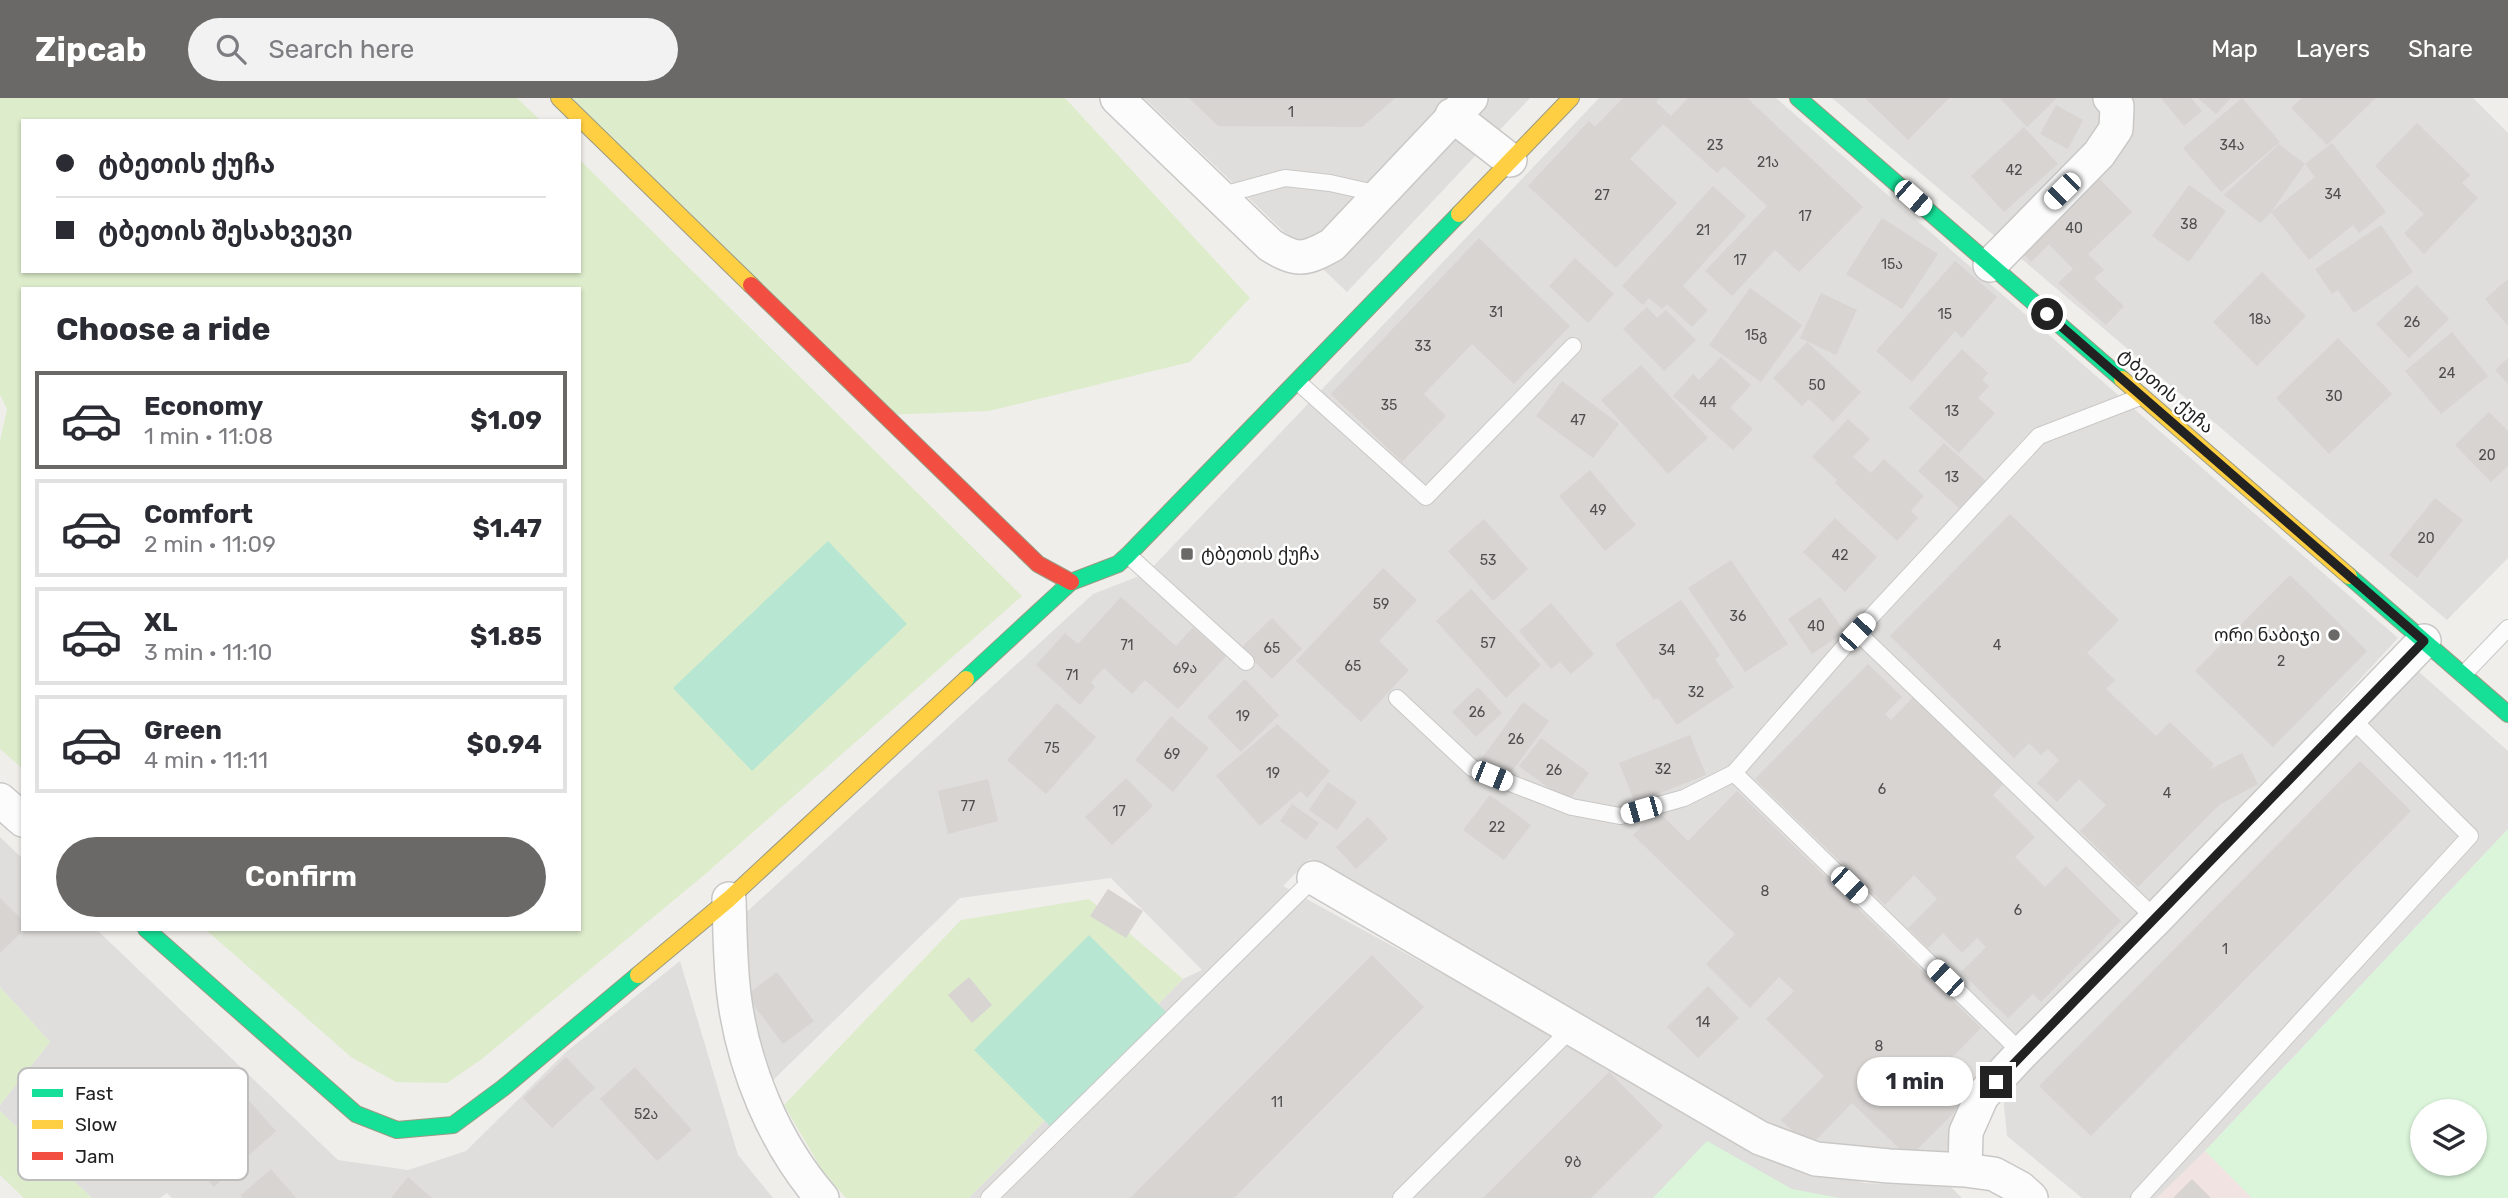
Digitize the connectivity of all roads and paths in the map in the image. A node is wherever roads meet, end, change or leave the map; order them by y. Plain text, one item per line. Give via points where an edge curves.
1 (559, 98) edge
2 (1118, 98) edge
3 (1571, 98) edge
4 (1798, 98) edge
5 (2110, 98) edge
6 (1462, 107) edge
7 (581, 119) edge
8 (581, 119) edge
9 (1510, 160) junction
10 (1378, 194) junction
11 (1219, 196) junction
12 (1990, 265) junction
13 (1573, 346) dead end
14 (1298, 382) junction
15 (2142, 397) junction
16 (1128, 555) junction
17 (1071, 582) junction
18 (2508, 628) edge
19 (1857, 632) junction
20 (2424, 641) junction
21 (1246, 662) dead end
22 (2463, 675) junction
23 (1396, 698) dead end
24 (2508, 714) edge
25 (2350, 717) junction
26 (1734, 773) junction
27 (0, 800) edge
28 (21, 818) edge
29 (1314, 878) joint
30 (729, 899) junction
31 (2156, 919) junction
32 (148, 931) edge
33 (1572, 1028) junction
34 (2022, 1053) junction
35 (1965, 1170) junction
36 (822, 1198) edge
37 (989, 1198) edge
38 (1401, 1198) edge
39 (2031, 1198) edge
40 (2139, 1198) edge

1 - 8 street
2 - 11 street
3 - 9 street
4 - 12 street, ტბეთის ქუჩა
5 - 12 street via 2117,106 2116,129 2099,154
6 - 9 street
6 - 10 street
7 - 17 street via 1038,564
9 - 14 street
10 - 11 lane via 1284,178
10 - 11 street via 1332,245 1309,258 1288,257 1270,245
12 - 15 street, ტბეთის ქუჩა
13 - 14 lane via 1426,496
14 - 16 street
15 - 19 lane via 2039,436
15 - 20 street, ტბეთის ქუჩა
16 - 17 street via 1118,564
16 - 21 lane
17 - 30 street
18 - 22 lane
19 - 26 lane
19 - 31 lane
20 - 22 street, ტბეთის ქუჩა
20 - 25 street
22 - 24 street, ტბეთის ქუჩა
23 - 26 lane via 1472,768 1572,807 1620,816 1684,798
25 - 31 street
25 - 40 lane via 2470,836
26 - 34 lane
27 - 28 street
29 - 33 street
29 - 37 lane
30 - 32 street via 453,1125 397,1130 356,1114
30 - 36 street via 733,994 743,1047 765,1108 805,1178
31 - 34 street
33 - 35 street via 1760,1138 1815,1159
33 - 38 lane
34 - 35 street via 1982,1096 1966,1132
35 - 39 street via 1994,1174

